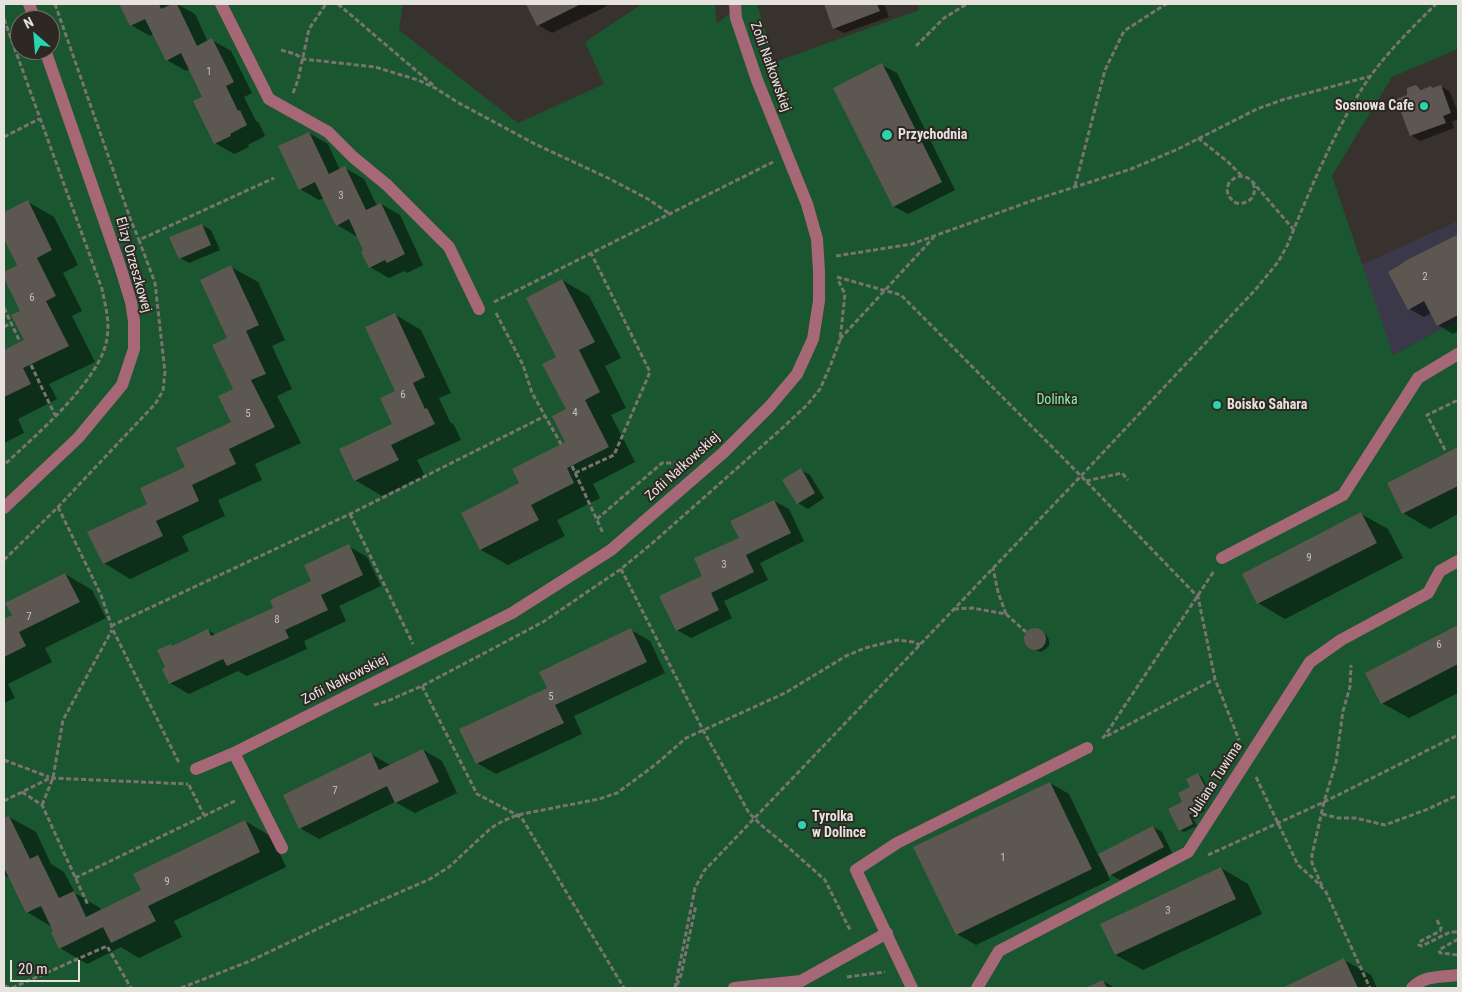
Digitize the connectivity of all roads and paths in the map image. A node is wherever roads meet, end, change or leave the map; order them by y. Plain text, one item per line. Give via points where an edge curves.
1 (56, 4) edge
2 (221, 4) edge
3 (326, 4) edge
4 (338, 4) edge
5 (735, 4) edge
6 (967, 4) edge
7 (1166, 4) edge
8 (1436, 4) edge
9 (4, 19) edge
10 (916, 46) dead end
11 (281, 50) dead end
12 (303, 59) junction
13 (49, 60) edge
14 (1371, 76) junction
15 (437, 89) junction
16 (290, 100) dead end
17 (39, 119) junction
18 (4, 137) edge
19 (1198, 138) junction
20 (776, 161) dead end
21 (1241, 176) junction
22 (274, 178) dead end
23 (1253, 183) junction
24 (1075, 187) junction
25 (250, 189) dead end
26 (670, 214) junction
27 (1294, 230) junction
28 (934, 237) junction
29 (139, 240) dead end
30 (591, 253) junction
31 (836, 256) dead end
32 (837, 277) dead end
33 (886, 290) junction
34 (492, 303) junction
35 (4, 308) edge
36 (479, 309) joint
37 (11, 324) junction
38 (4, 327) edge
39 (840, 340) dead end
40 (20, 342) dead end
41 (1458, 354) edge
42 (31, 365) dead end
43 (1458, 400) edge
44 (55, 415) junction
45 (545, 416) junction
46 (561, 444) dead end
47 (1445, 450) dead end
48 (688, 463) dead end
49 (4, 465) edge
50 (572, 466) dead end
51 (575, 473) junction
52 (1082, 476) junction
53 (1128, 480) dead end
54 (1086, 481) junction
55 (58, 507) dead end
56 (4, 508) edge
57 (350, 514) junction
58 (597, 519) junction
59 (611, 550) junction
60 (1222, 558) joint
61 (1458, 561) edge
62 (993, 568) junction
63 (621, 569) dead end
64 (1198, 597) junction
65 (953, 609) junction
66 (1006, 614) junction
67 (112, 628) junction
68 (1026, 632) dead end
69 (920, 645) junction
70 (1210, 658) dead end
71 (420, 659) junction
72 (1351, 665) dead end
73 (1214, 679) dead end
74 (422, 686) dead end
75 (703, 730) junction
76 (1458, 736) edge
77 (1104, 737) junction
78 (1086, 748) joint
79 (234, 753) junction
80 (4, 760) edge
81 (181, 768) dead end
82 (196, 769) dead end
83 (185, 776) dead end
84 (51, 778) junction
85 (189, 784) junction
86 (197, 785) dead end
87 (22, 792) junction
88 (254, 792) junction
89 (1458, 795) edge
90 (4, 801) edge
91 (1324, 802) junction
92 (42, 805) junction
93 (1322, 814) junction
94 (517, 815) junction
95 (204, 816) junction
96 (754, 819) junction
97 (282, 848) dead end
98 (1206, 856) dead end
99 (1293, 856) dead end
100 (75, 878) junction
101 (1324, 891) junction
102 (88, 905) dead end
103 (696, 905) dead end
104 (1438, 920) dead end
105 (1458, 932) edge
106 (887, 933) junction
107 (1458, 939) edge
108 (859, 948) junction
109 (1458, 955) edge
110 (902, 967) junction
111 (1458, 975) edge
112 (848, 977) dead end
113 (4, 986) edge
114 (12, 988) edge
115 (131, 988) edge
116 (181, 988) edge
117 (624, 988) edge
118 (675, 988) edge
119 (734, 988) edge
120 (912, 988) edge
121 (976, 988) edge
122 (1370, 988) edge
123 (1412, 988) edge

1 - 29 path
2 - 36 street via 269,99 328,132 449,247
3 - 12 path via 309,29
4 - 15 path
5 - 59 street, Zofii Nałkowskiej via 736,18 757,80 807,204 817,239 819,302 813,339 797,374 770,406 723,453
6 - 10 path via 944,18
7 - 24 path via 1124,31 1104,70
8 - 14 path
9 - 17 path
11 - 12 path
12 - 15 path via 375,67
12 - 16 path
13 - 56 street, Elizy Orzeszkowej via 131,302 134,349 122,385 78,438
14 - 19 path via 1282,100
14 - 27 path via 1337,134
15 - 26 path via 535,144 648,199
17 - 18 path
17 - 44 path via 102,289 107,314 108,339 100,360 80,390
19 - 21 path
19 - 24 path via 1131,169
20 - 26 path
21 - 23 path
21 - 23 path via 1232,179 1227,187 1229,197 1236,203 1245,203 1253,197
22 - 25 path
23 - 27 path
24 - 28 path
26 - 30 path
27 - 52 path via 1278,262 1256,289
28 - 31 path via 895,248
28 - 33 path
30 - 34 path
30 - 51 path via 650,372 614,455
32 - 33 path
33 - 39 path
33 - 52 path via 900,295
34 - 36 path
34 - 45 path
35 - 37 path
37 - 38 path
37 - 40 path
41 - 60 street via 1418,378 1343,495
42 - 44 path
43 - 47 path via 1428,415
44 - 49 path
45 - 46 path
45 - 57 path
48 - 58 path via 662,462
50 - 51 path
51 - 58 path
52 - 54 path
52 - 62 path
53 - 54 path via 1122,474
54 - 64 path
55 - 67 path via 101,596
57 - 67 path
57 - 71 path
58 - 59 path
59 - 71 street, Zofii Nałkowskiej via 512,613
60 - 64 path
61 - 121 street, Juliana Tuwima via 1440,571 1428,593 1341,640 1310,662 1188,852 999,950
62 - 65 path
62 - 66 path
63 - 75 path
64 - 70 path
64 - 77 path
65 - 66 path via 972,608
65 - 69 path
66 - 68 path
67 - 81 path
67 - 84 path via 63,720
69 - 75 path via 897,640 865,648 785,693
69 - 96 path
71 - 79 street, Zofii Nałkowskiej
72 - 91 path via 1336,762
73 - 77 path
74 - 94 path via 476,794
75 - 94 path via 686,738 617,793
75 - 96 path
76 - 91 path
77 - 78 path
78 - 106 street via 897,843 856,870
79 - 82 street, Zofii Nałkowskiej
79 - 88 street
80 - 84 path
83 - 85 path
84 - 85 path
84 - 87 path
84 - 92 path
85 - 86 path
85 - 95 path
87 - 90 path
87 - 92 path
88 - 95 path
88 - 97 street
89 - 93 path via 1385,825
91 - 93 path
91 - 98 path
92 - 100 path
93 - 101 path via 1312,863
94 - 116 path via 491,828 430,880 250,961
94 - 117 path
95 - 100 path
96 - 108 path via 825,880
96 - 118 path via 708,866 695,888
99 - 101 path
100 - 102 path
101 - 122 path
103 - 118 path via 681,975
104 - 105 path via 1440,931 1419,945 1450,932
106 - 108 street
106 - 110 street
107 - 109 path via 1439,950 1440,953
108 - 119 street via 801,981
110 - 112 path
110 - 120 street
111 - 123 street via 1428,977
113 - 114 path
114 - 115 path via 107,946

